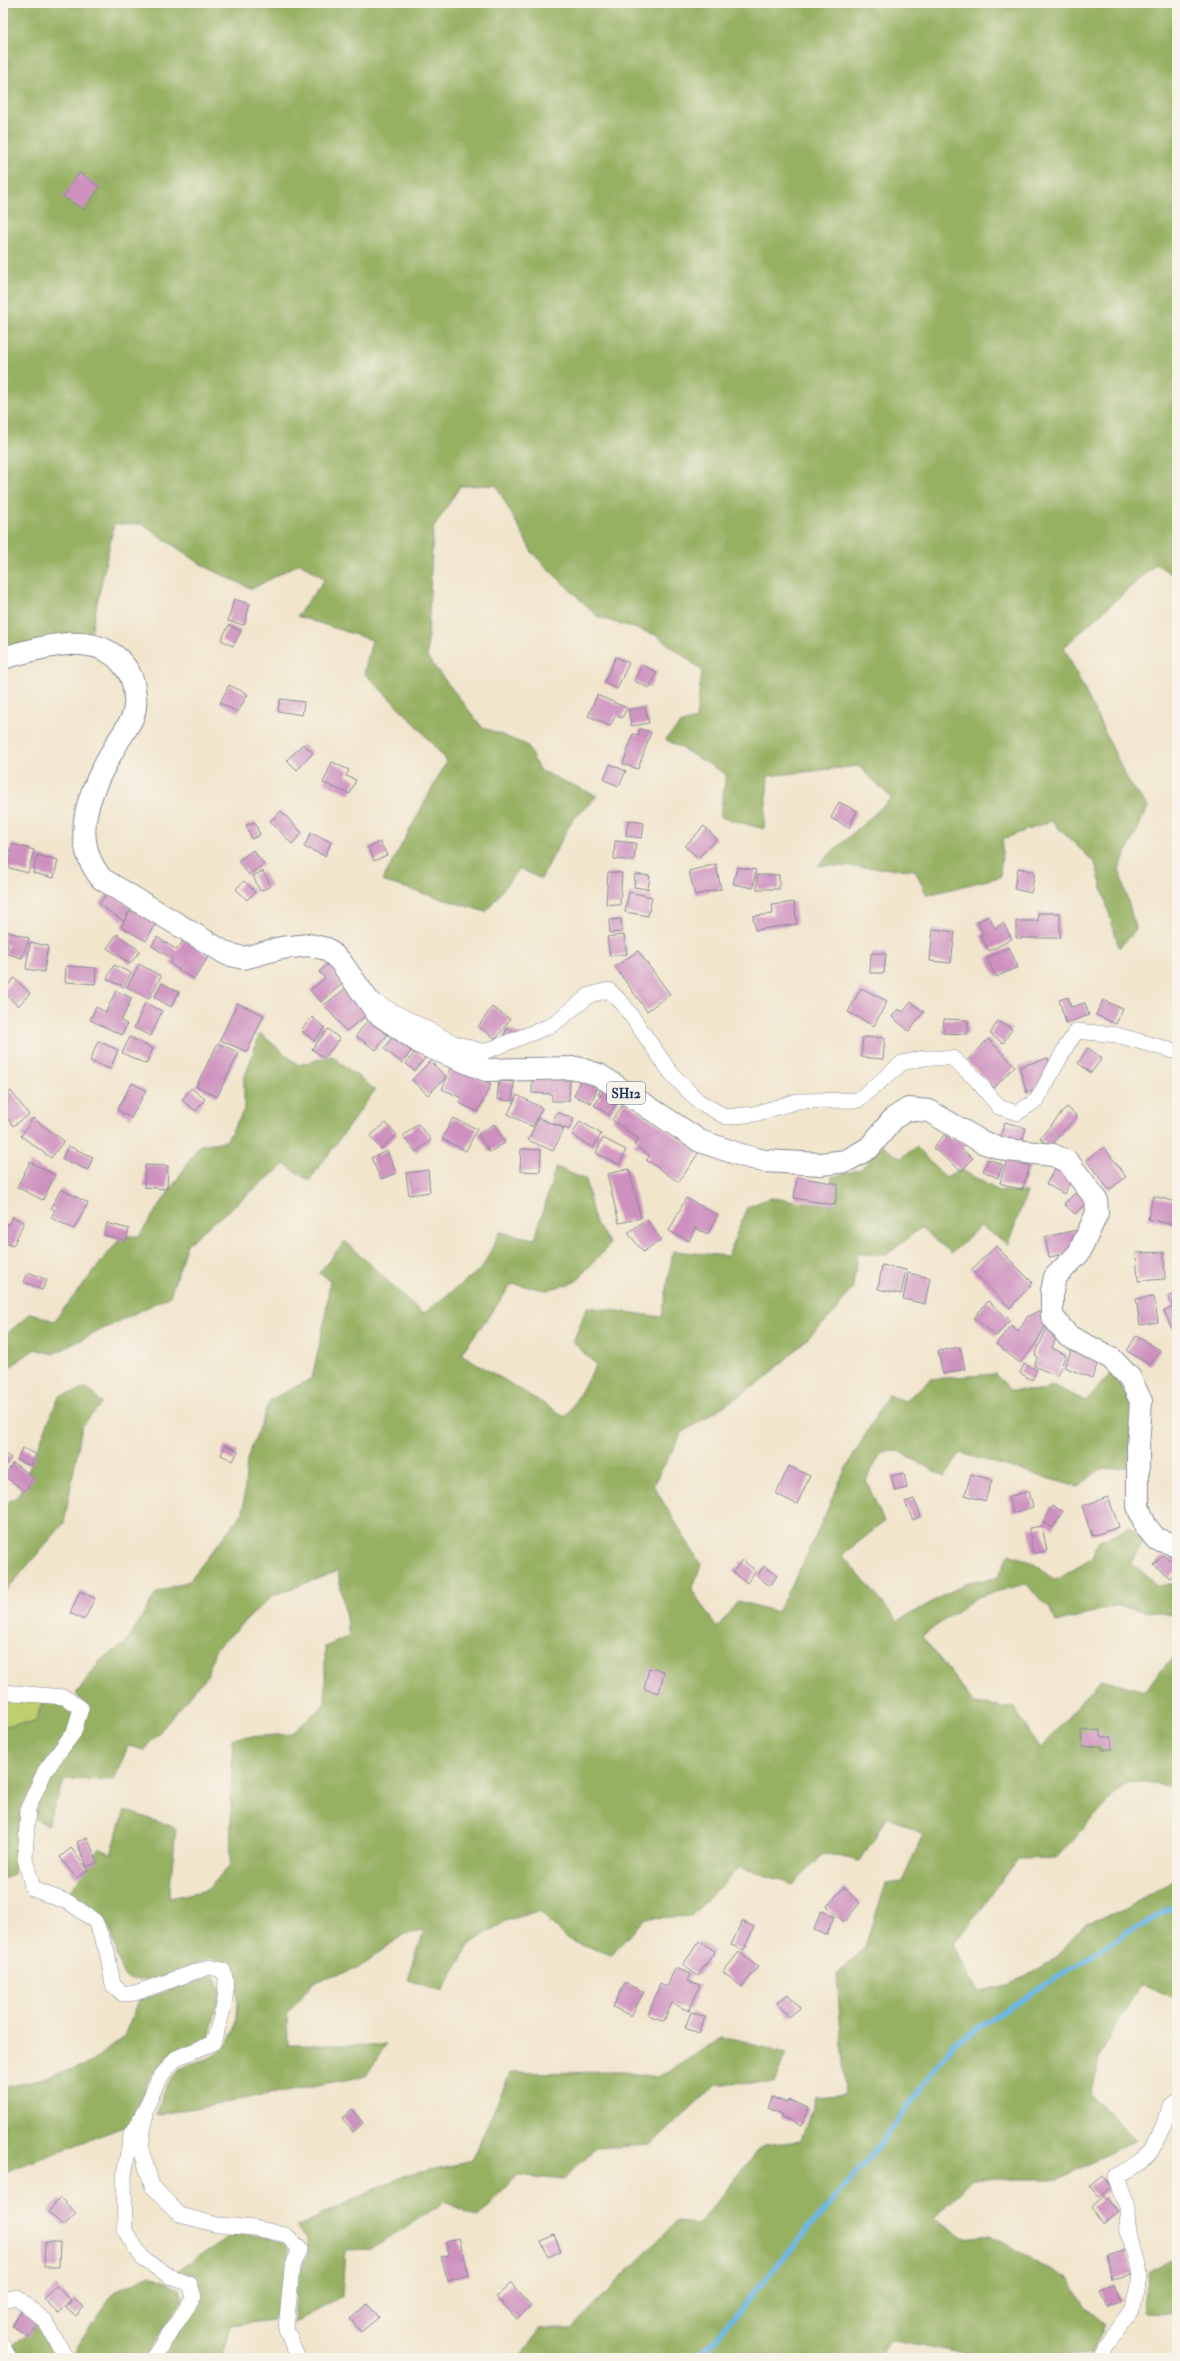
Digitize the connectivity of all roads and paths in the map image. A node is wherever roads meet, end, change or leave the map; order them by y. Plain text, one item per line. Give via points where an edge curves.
1 (3, 658) edge
2 (365, 997) junction
3 (1177, 1052) edge
4 (1177, 1545) edge
5 (3, 1692) edge
6 (1177, 2100) edge
7 (146, 2108) junction
8 (3, 2300) edge
9 (3, 2346) edge
10 (9, 2358) edge
11 (66, 2358) edge
12 (153, 2358) edge
13 (298, 2358) edge
14 (1099, 2358) edge

1 - 2 main road, SH12 via 28,650 72,644 98,647 116,656 132,674 136,697 133,716 95,782 84,822 84,849 91,866 102,879 227,954 244,958 282,948 309,945 327,949 340,961
2 - 3 street via 454,1043 484,1052 552,1024 590,995 609,990 623,1004 671,1073 698,1101 726,1117 754,1114 798,1101 858,1100 902,1063 924,1058 952,1058 975,1078 999,1107 1017,1113 1037,1100 1066,1045 1078,1032 1117,1035
2 - 4 main road, SH12 via 377,1014 422,1044 486,1070 577,1068 599,1075 700,1141 741,1156 764,1161 821,1164 846,1161 869,1148 894,1118 908,1109 929,1111 944,1118 962,1132 988,1144 1007,1150 1053,1155 1068,1162 1096,1200 1097,1213 1079,1253 1055,1277 1052,1316 1068,1336 1111,1358 1130,1378 1141,1401 1138,1506 1145,1525 1156,1539
5 - 7 street via 64,1697 81,1708 74,1732 45,1771 28,1808 25,1859 33,1889 70,1904 95,1921 107,1952 114,1985 123,1994 135,1993 209,1967 223,1970 226,1980 225,1994 213,2043 176,2058 158,2080
6 - 14 street via 1169,2104 1162,2136 1145,2160 1116,2176 1127,2208 1128,2233 1138,2276 1133,2308 1104,2347
7 - 12 street via 131,2135 124,2175 125,2231 143,2259 171,2277 190,2284 194,2297
7 - 13 street via 141,2149 152,2186 180,2215 218,2225 255,2228 286,2235 300,2249 292,2268 286,2328
8 - 11 street via 17,2297 45,2321
9 - 10 street

